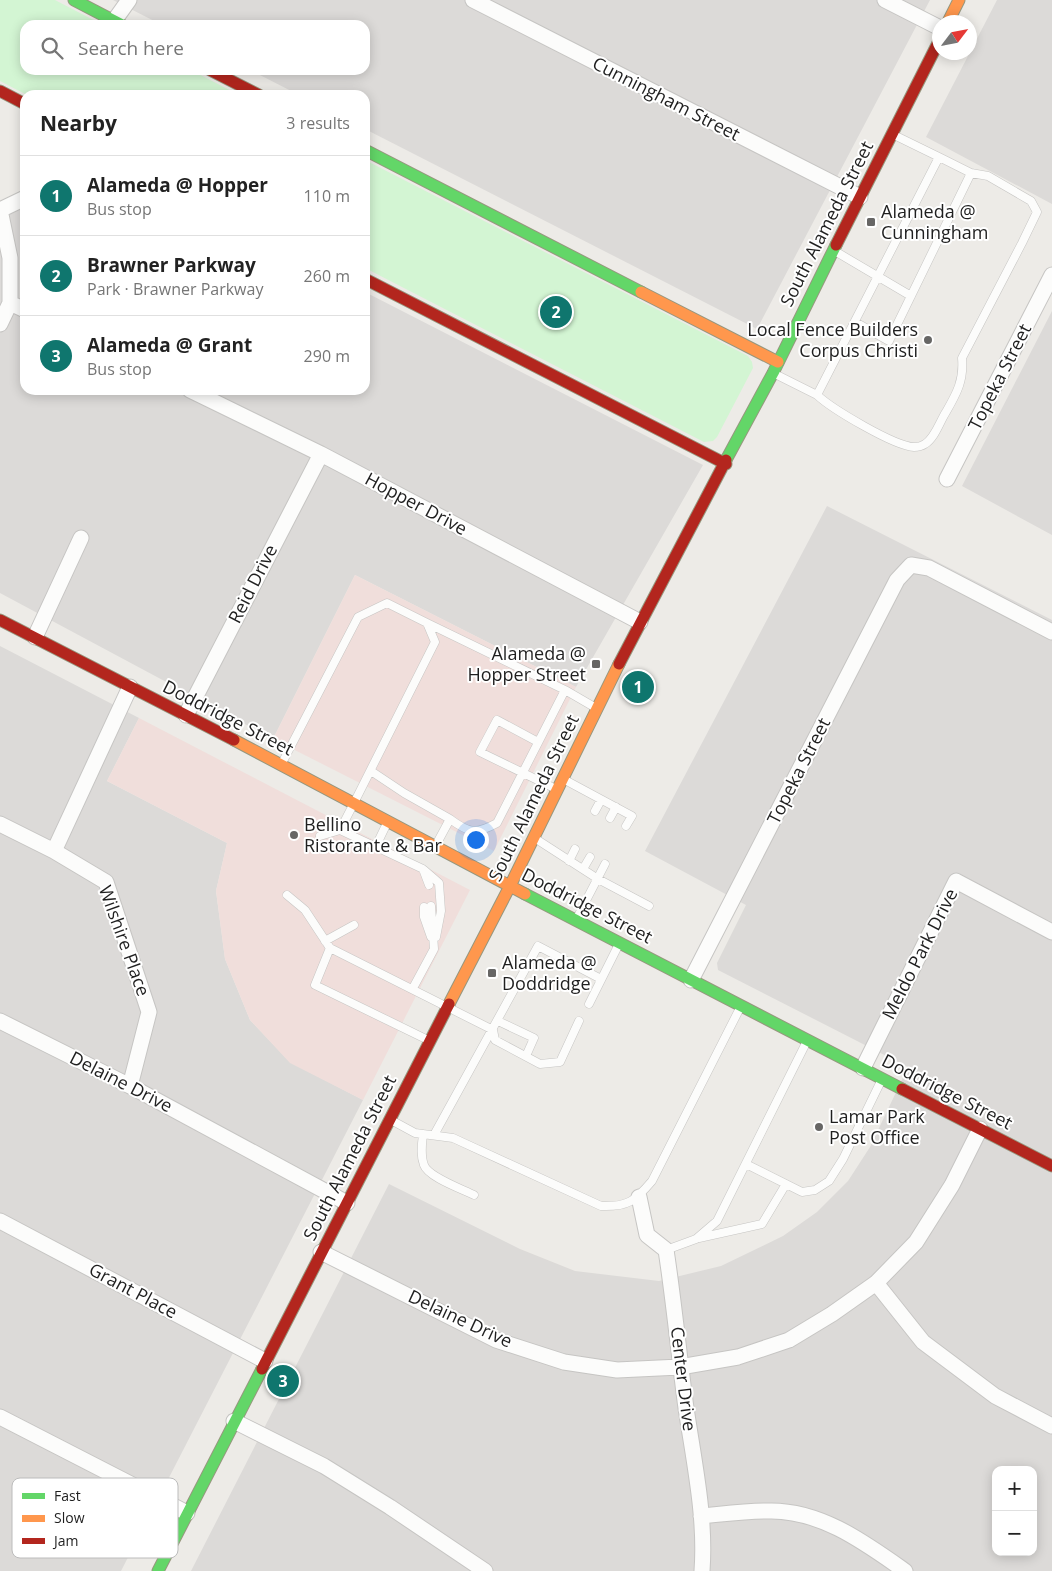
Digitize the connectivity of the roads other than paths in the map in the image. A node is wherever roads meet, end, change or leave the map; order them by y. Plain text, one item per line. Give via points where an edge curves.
1 (74, 0) edge
2 (129, 0) edge
3 (473, 0) edge
4 (885, 0) edge
5 (959, 0) edge
6 (952, 15) edge
7 (112, 20) edge
8 (119, 20) edge
9 (932, 24) edge
10 (932, 55) edge
11 (220, 75) edge
12 (249, 90) edge
13 (0, 92) edge
14 (20, 102) edge
15 (892, 134) junction
16 (370, 153) edge
17 (939, 157) junction
18 (971, 173) junction
19 (860, 197) junction
20 (20, 200) edge
21 (0, 210) edge
22 (833, 250) junction
23 (1052, 275) edge
24 (878, 276) junction
25 (370, 281) edge
26 (911, 296) junction
27 (10, 303) junction
28 (20, 308) edge
29 (855, 322) junction
30 (0, 324) edge
31 (778, 362) junction
32 (773, 373) junction
33 (200, 395) edge
34 (817, 395) junction
35 (321, 454) junction
36 (726, 464) junction
37 (947, 479) dead end
38 (82, 538) dead end
39 (0, 620) edge
40 (640, 622) junction
41 (427, 624) junction
42 (1052, 632) edge
43 (35, 637) junction
44 (130, 687) junction
45 (565, 690) junction
46 (598, 709) junction
47 (186, 715) junction
48 (538, 742) junction
49 (281, 765) junction
50 (371, 770) junction
51 (523, 773) junction
52 (560, 785) junction
53 (602, 800) junction
54 (354, 803) junction
55 (616, 807) junction
56 (596, 811) dead end
57 (450, 818) junction
58 (610, 818) dead end
59 (388, 821) junction
60 (0, 824) edge
61 (626, 826) dead end
62 (340, 830) junction
63 (320, 836) dead end
64 (534, 838) junction
65 (376, 846) junction
66 (436, 846) junction
67 (575, 850) dead end
68 (54, 851) junction
69 (590, 857) dead end
70 (569, 861) junction
71 (605, 864) dead end
72 (423, 869) junction
73 (583, 870) junction
74 (598, 879) junction
75 (426, 886) dead end
76 (510, 886) junction
77 (288, 895) dead end
78 (428, 906) dead end
79 (649, 906) dead end
80 (576, 920) junction
81 (354, 924) dead end
82 (1052, 932) edge
83 (325, 941) junction
84 (620, 943) junction
85 (330, 948) junction
86 (434, 948) junction
87 (601, 979) junction
88 (691, 980) junction
89 (413, 988) junction
90 (589, 1004) dead end
91 (741, 1005) junction
92 (448, 1006) junction
93 (0, 1021) edge
94 (498, 1021) junction
95 (579, 1021) dead end
96 (493, 1030) junction
97 (808, 1040) junction
98 (430, 1041) junction
99 (526, 1056) junction
100 (863, 1068) junction
101 (882, 1078) junction
102 (130, 1086) junction
103 (389, 1119) junction
104 (980, 1129) junction
105 (423, 1134) junction
106 (434, 1135) junction
107 (746, 1164) junction
108 (1052, 1166) edge
109 (786, 1184) junction
110 (474, 1195) dead end
111 (639, 1197) junction
112 (347, 1203) junction
113 (0, 1221) edge
114 (696, 1239) junction
115 (666, 1250) junction
116 (321, 1252) junction
117 (876, 1284) junction
118 (266, 1361) junction
119 (680, 1367) junction
120 (0, 1417) edge
121 (234, 1421) junction
122 (1052, 1426) edge
123 (119, 1478) edge
124 (178, 1508) edge
125 (188, 1513) junction
126 (701, 1516) junction
127 (178, 1532) edge
128 (165, 1558) edge
129 (158, 1571) edge
130 (485, 1571) edge
131 (702, 1571) edge
132 (905, 1571) edge

1 - 7 main road
2 - 8 street
3 - 19 street, Cunningham Street
4 - 9 street
5 - 6 main road
10 - 15 main road, South Alameda Street
11 - 12 main road
13 - 14 main road
15 - 17 lane
15 - 19 main road, South Alameda Street
16 - 31 main road
17 - 18 lane
17 - 24 lane
18 - 26 lane
18 - 34 lane via 988,176 1031,201 1036,212 962,358 962,379 930,440 916,447 907,446 856,421
19 - 22 main road, South Alameda Street
20 - 21 street
21 - 27 street via 10,258
22 - 24 lane
22 - 31 main road, South Alameda Street
23 - 37 street, Topeka Street
24 - 26 lane
24 - 29 lane
25 - 36 main road
26 - 29 lane via 889,341
27 - 28 street
27 - 30 street
29 - 34 lane
31 - 32 main road, South Alameda Street
32 - 34 lane
32 - 36 main road, South Alameda Street
33 - 35 street, Hopper Drive
35 - 40 street, Hopper Drive
35 - 47 street, Reid Drive
36 - 40 main road, South Alameda Street
38 - 43 street
39 - 43 main road, Doddridge Street
40 - 46 main road, South Alameda Street
41 - 45 lane
41 - 49 lane via 387,603 358,617
41 - 50 lane via 435,642
42 - 88 street, Topeka Street via 929,568 911,565 897,580
43 - 44 main road, Doddridge Street
44 - 47 main road, Doddridge Street
44 - 68 street
45 - 46 lane
45 - 48 lane
46 - 52 main road, South Alameda Street
47 - 49 main road, Doddridge Street
48 - 51 lane
48 - 51 lane via 497,720 480,752
49 - 54 main road, Doddridge Street
50 - 54 lane
50 - 57 lane via 404,793
51 - 52 lane
51 - 57 lane via 497,823 486,829 464,830
52 - 53 lane
52 - 64 main road, South Alameda Street
53 - 55 lane
53 - 56 lane
54 - 59 main road, Doddridge Street
54 - 62 lane
55 - 58 lane
55 - 61 lane via 632,816
57 - 66 lane
59 - 65 lane
59 - 66 main road, Doddridge Street
60 - 68 street, Wilshire Place
62 - 63 lane
62 - 65 lane
64 - 70 lane
64 - 76 main road, South Alameda Street
65 - 72 lane
66 - 76 main road, Doddridge Street
67 - 70 lane
68 - 102 street, Wilshire Place via 106,882 149,1012
69 - 73 lane
70 - 73 lane
71 - 74 lane
72 - 75 lane
72 - 86 lane via 439,883 441,911
73 - 74 lane
74 - 79 lane
74 - 80 lane
76 - 80 main road, Doddridge Street
76 - 92 main road, South Alameda Street
77 - 83 lane via 304,910
78 - 86 lane
80 - 84 main road, Doddridge Street
81 - 83 lane
82 - 100 street, Meldo Park Drive via 956,881
83 - 85 lane
84 - 87 lane
84 - 88 main road, Doddridge Street
85 - 89 lane
85 - 98 lane via 315,985
86 - 89 lane
87 - 90 lane
87 - 94 lane via 538,946
88 - 91 main road, Doddridge Street
89 - 92 lane
91 - 97 main road, Doddridge Street
91 - 111 lane via 652,1181
92 - 96 lane
92 - 98 main road, South Alameda Street
93 - 102 street, Delaine Drive
94 - 96 lane
94 - 99 lane via 534,1038
95 - 99 lane via 560,1062 540,1064
96 - 99 lane via 495,1040
96 - 106 lane
97 - 100 main road, Doddridge Street
97 - 107 lane
98 - 103 main road, South Alameda Street
100 - 101 main road, Doddridge Street
101 - 104 main road, Doddridge Street
101 - 109 lane via 843,1159 829,1180 815,1190 802,1192
102 - 112 street, Delaine Drive
103 - 105 lane
103 - 112 main road, South Alameda Street
104 - 108 main road, Doddridge Street
104 - 117 street, Delaine Drive via 952,1185 916,1242
105 - 106 lane
105 - 110 lane via 424,1167
106 - 111 lane via 453,1138 601,1206 618,1207
107 - 109 lane
107 - 114 lane via 717,1221
109 - 114 lane via 762,1224
111 - 115 street via 647,1235
112 - 116 main road, South Alameda Street
113 - 118 street, Grant Place
114 - 115 lane
115 - 119 street, Center Drive
116 - 118 main road, South Alameda Street
116 - 119 street, Delaine Drive via 496,1340 564,1362 617,1370
117 - 119 street, Delaine Drive via 789,1340 738,1357
117 - 122 street via 923,1342 995,1396
118 - 121 main road, South Alameda Street
119 - 126 street, Center Drive
120 - 123 street
121 - 125 main road, South Alameda Street
121 - 130 street via 324,1466 390,1506
124 - 125 street
125 - 127 main road, South Alameda Street
126 - 131 street, Center Drive
126 - 132 street via 768,1510 797,1514 850,1534
128 - 129 main road, South Alameda Street

